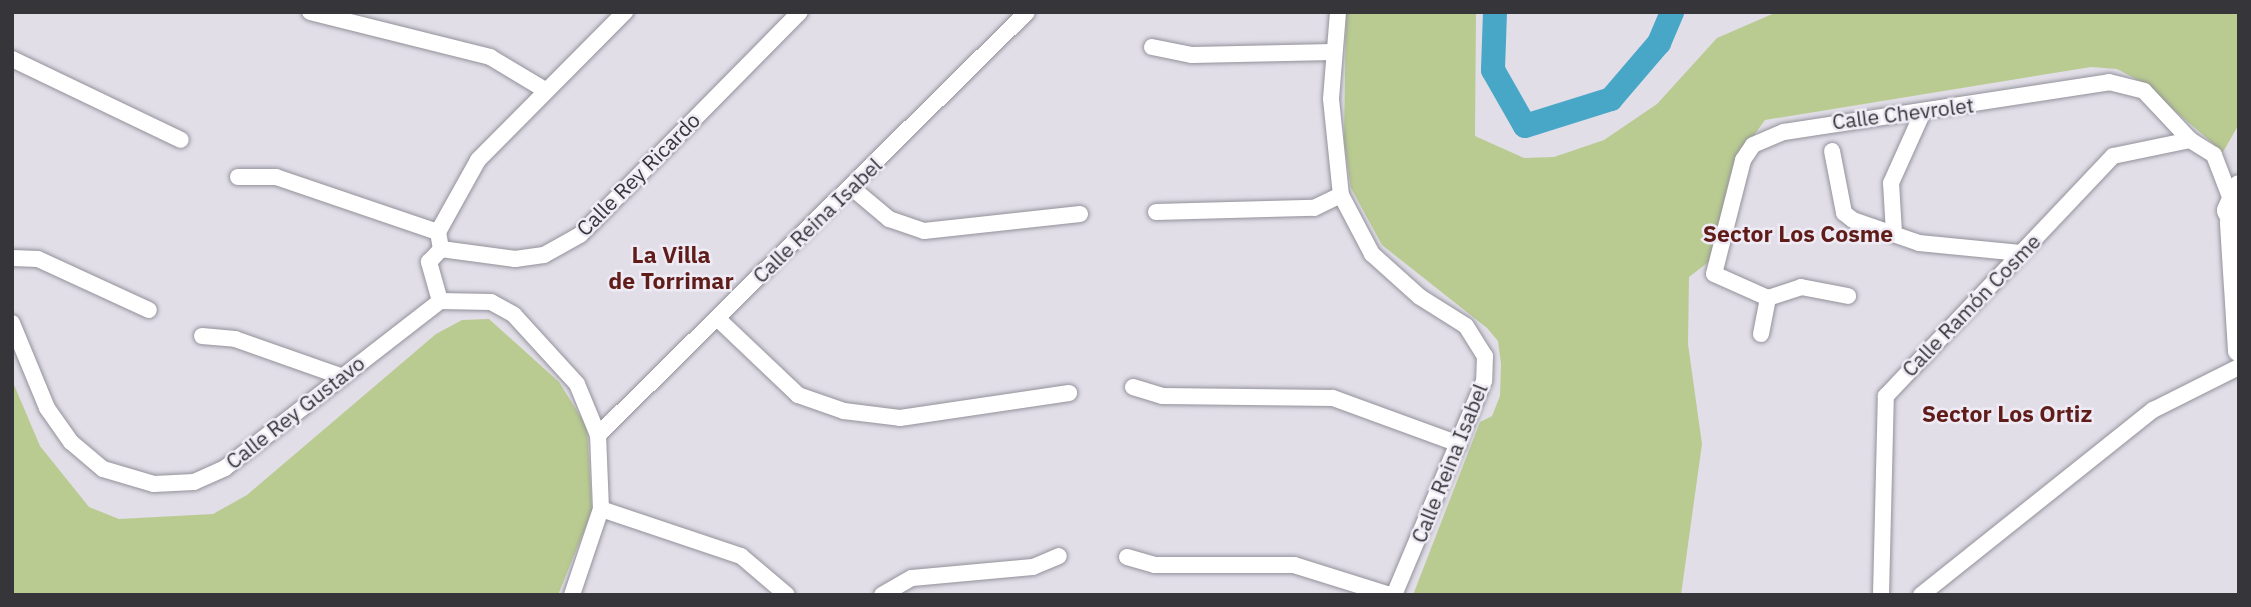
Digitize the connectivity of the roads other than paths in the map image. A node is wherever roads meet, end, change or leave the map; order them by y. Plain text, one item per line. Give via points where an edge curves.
1 (310, 12) edge
2 (625, 12) edge
3 (800, 12) edge
4 (1027, 12) edge
5 (1338, 12) edge
6 (1152, 47) dead end
7 (1333, 52) junction
8 (12, 59) edge
9 (545, 90) junction
10 (1922, 114) junction
11 (181, 140) dead end
12 (2190, 140) junction
13 (1832, 151) dead end
14 (238, 177) dead end
15 (851, 187) junction
16 (2235, 191) edge
17 (1341, 195) junction
18 (1156, 212) dead end
19 (1080, 215) dead end
20 (2235, 228) edge
21 (438, 232) junction
22 (1894, 233) junction
23 (441, 249) junction
24 (2021, 253) junction
25 (12, 258) edge
26 (1848, 296) dead end
27 (1768, 298) junction
28 (440, 301) junction
29 (149, 310) dead end
30 (717, 318) junction
31 (12, 323) edge
32 (1761, 334) dead end
33 (202, 336) dead end
34 (2239, 350) edge
35 (2239, 367) edge
36 (340, 376) junction
37 (1133, 387) dead end
38 (1069, 393) dead end
39 (598, 435) junction
40 (1459, 444) junction
41 (601, 509) junction
42 (1059, 556) dead end
43 (1126, 557) dead end
44 (572, 595) edge
45 (787, 595) edge
46 (882, 595) edge
47 (1392, 595) edge
48 (1881, 595) edge
49 (1922, 595) edge

1 - 9 street via 491,57
2 - 9 street
3 - 23 street, Calle Rey Ricardo via 580,235 544,255 515,259
4 - 15 street, Calle Reina Isabel
5 - 7 street, Calle Reina Isabel
6 - 7 street via 1192,55
7 - 17 street, Calle Reina Isabel via 1332,130
8 - 11 street
9 - 21 street via 478,160
10 - 12 street, Calle Chevrolet via 2109,82 2144,91
10 - 22 street via 1891,183
10 - 27 street, Calle Chevrolet via 1819,124 1753,145 1714,274
12 - 16 street, Calle Chevrolet via 2214,155
12 - 24 street, Calle Ramón Cosme via 2113,156
13 - 22 street via 1844,213
14 - 21 street via 276,177
15 - 19 street via 889,219 924,231
15 - 30 street, Calle Reina Isabel
16 - 20 main road
17 - 18 street via 1314,208
17 - 40 street, Calle Reina Isabel via 1372,254 1478,337 1484,381
20 - 34 main road
21 - 23 street
22 - 24 street via 1919,243
23 - 28 street via 428,272
24 - 48 street, Calle Ramón Cosme via 1886,396
25 - 29 street via 38,259
26 - 27 street via 1801,287
27 - 32 street
28 - 36 street, Calle Rey Gustavo
28 - 39 street via 491,302 514,315 577,384
30 - 38 street via 798,395 854,414 900,418
30 - 39 street, Calle Reina Isabel
31 - 36 street, Calle Rey Gustavo via 47,408 71,442 103,469 154,484 194,482 225,468
33 - 36 street via 235,339
35 - 49 street via 2153,410
37 - 40 street via 1161,396 1333,398
39 - 41 street
40 - 47 street, Calle Reina Isabel
41 - 44 street
41 - 45 street via 741,556
42 - 46 street via 1033,567 912,578
43 - 47 street via 1155,565 1294,565

